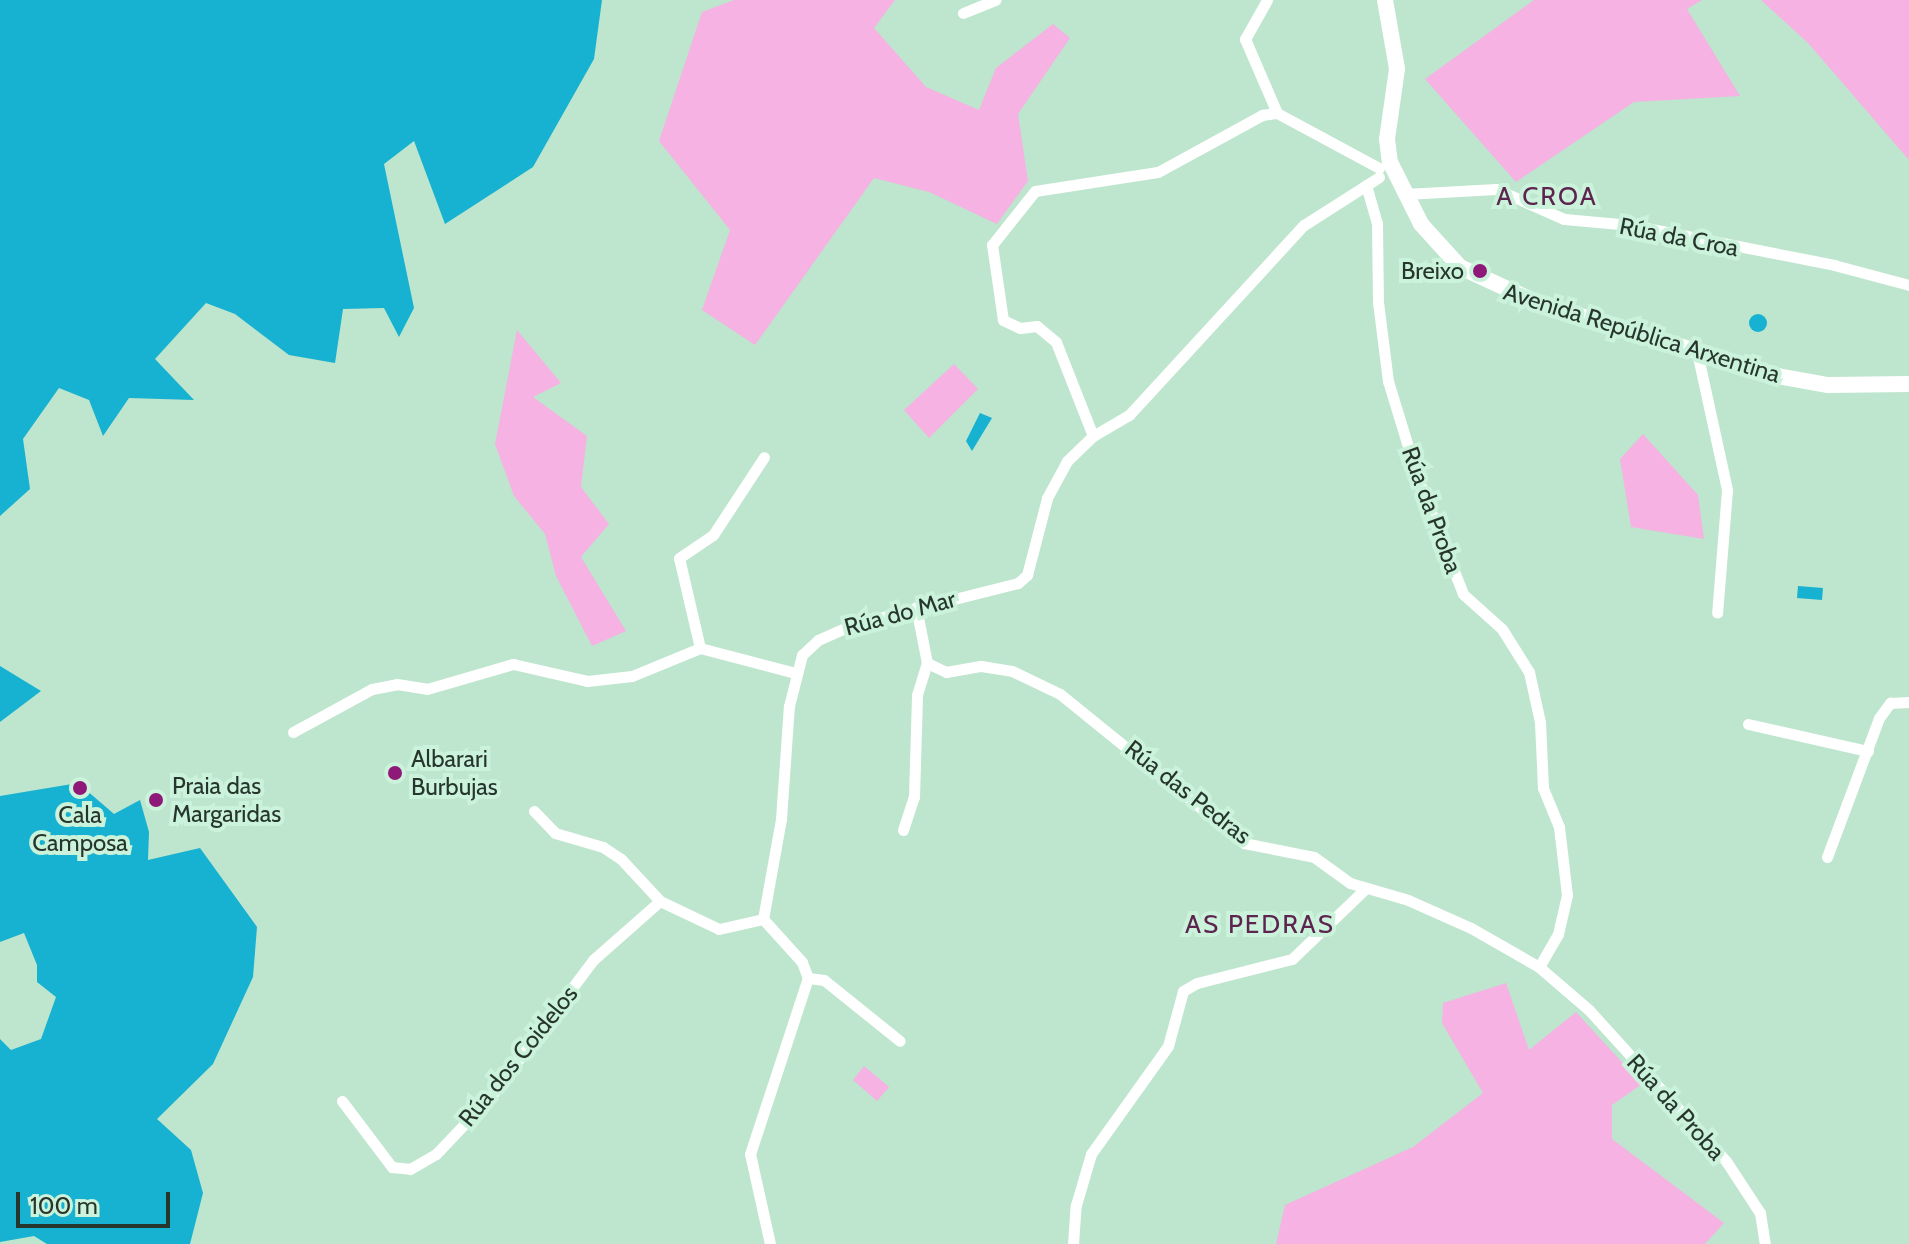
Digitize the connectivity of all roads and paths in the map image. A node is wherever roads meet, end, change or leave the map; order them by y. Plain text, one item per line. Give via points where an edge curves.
1 (995, 0) edge
2 (1267, 0) edge
3 (1385, 0) edge
4 (963, 13) dead end
5 (1277, 113) junction
6 (1383, 169) junction
7 (1366, 185) junction
8 (1401, 186) junction
9 (1909, 285) edge
10 (1697, 352) junction
11 (1909, 384) edge
12 (1093, 436) junction
13 (764, 457) dead end
14 (916, 607) junction
15 (1717, 613) dead end
16 (700, 648) junction
17 (927, 663) junction
18 (795, 673) junction
19 (1909, 702) edge
20 (1748, 724) dead end
21 (293, 732) dead end
22 (1868, 751) junction
23 (534, 811) dead end
24 (903, 830) dead end
25 (1827, 857) dead end
26 (1366, 888) junction
27 (660, 901) junction
28 (763, 919) junction
29 (1539, 967) junction
30 (808, 978) junction
31 (900, 1041) dead end
32 (342, 1101) dead end
33 (770, 1244) edge
34 (1073, 1244) edge
35 (1765, 1244) edge

1 - 4 street
2 - 5 street via 1245,39
3 - 6 main road via 1397,69
5 - 6 street
5 - 12 street via 1262,115 1158,172 1035,191 992,245 1003,320 1020,328 1037,326 1056,342
6 - 7 street, Rúa do Mar
6 - 8 main road, Avenida República Arxentina
7 - 12 street, Rúa do Mar via 1304,225 1129,415
7 - 29 street, Rúa da Proba via 1377,223 1378,302 1388,381 1418,479 1463,594 1502,629 1529,672 1540,722 1543,788 1564,849 1567,895 1558,934
8 - 9 street, Rúa da Croa via 1496,189 1564,219 1631,225
8 - 10 main road, Avenida República Arxentina via 1434,242 1479,280
10 - 11 main road, Avenida República Arxentina via 1803,382
10 - 15 street via 1727,490
12 - 14 street, Rúa do Mar via 1067,461 1047,498 1027,575 1009,587
13 - 16 street via 713,535 679,558
14 - 17 street
14 - 18 street, Rúa do Mar via 818,640 802,655
16 - 18 street
16 - 21 street via 632,676 587,681 513,664 427,689 397,684 372,689
17 - 24 street via 917,695 914,797
17 - 26 street, Rúa das Pedras via 946,672 981,666 1012,671 1060,694 1244,843 1314,857
18 - 28 street, Rúa do Mar via 781,819
19 - 22 street via 1890,703
20 - 22 street
22 - 25 street
23 - 27 street via 555,833 603,847 621,859
26 - 29 street, Rúa das Pedras via 1471,928
26 - 34 street via 1292,959 1183,991 1168,1046 1091,1154 1076,1205
27 - 28 street via 719,929
27 - 32 street, Rúa dos Coidelos via 593,960 492,1095 436,1154 410,1169 392,1167
28 - 30 street via 802,962
29 - 35 street, Rúa da Proba via 1589,1010 1726,1161 1760,1213
30 - 31 street via 824,980
30 - 33 street via 750,1154

